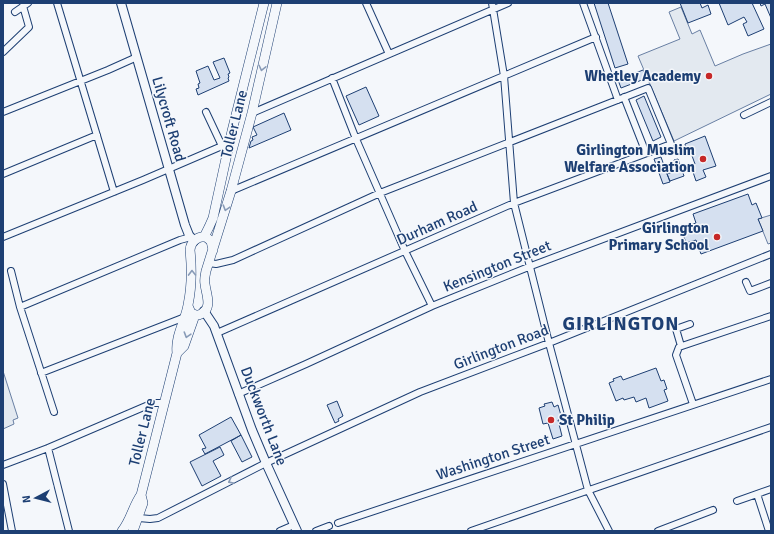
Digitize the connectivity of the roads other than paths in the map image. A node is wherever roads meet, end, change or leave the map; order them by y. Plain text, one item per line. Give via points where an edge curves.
1 (57, 3) edge
2 (121, 3) edge
3 (264, 3) edge
4 (278, 3) edge
5 (366, 3) edge
6 (508, 3) edge
7 (583, 3) edge
8 (25, 5) edge
9 (492, 6) edge
10 (15, 12) dead end
11 (596, 37) junction
12 (254, 43) junction
13 (267, 46) junction
14 (3, 52) edge
15 (389, 54) junction
16 (137, 57) junction
17 (504, 76) junction
18 (332, 78) junction
19 (80, 81) junction
20 (621, 99) junction
21 (771, 102) edge
22 (237, 111) junction
23 (3, 112) edge
24 (206, 112) dead end
25 (252, 112) junction
26 (744, 115) dead end
27 (96, 135) junction
28 (356, 139) junction
29 (510, 142) junction
30 (225, 146) junction
31 (646, 153) junction
32 (169, 169) junction
33 (3, 174) edge
34 (771, 176) edge
35 (219, 188) junction
36 (231, 191) junction
37 (114, 192) junction
38 (380, 193) junction
39 (514, 203) junction
40 (204, 236) junction
41 (3, 237) edge
42 (192, 239) junction
43 (213, 250) junction
44 (405, 251) junction
45 (771, 254) edge
46 (210, 263) junction
47 (531, 266) junction
48 (11, 271) dead end
49 (746, 282) dead end
50 (771, 283) edge
51 (188, 306) junction
52 (432, 306) junction
53 (20, 307) junction
54 (204, 311) junction
55 (195, 315) junction
56 (771, 316) edge
57 (185, 317) junction
58 (690, 324) dead end
59 (217, 333) junction
60 (549, 343) junction
61 (680, 346) junction
62 (177, 353) junction
63 (41, 373) junction
64 (771, 378) edge
65 (238, 394) junction
66 (164, 402) junction
67 (693, 404) junction
68 (54, 412) dead end
69 (771, 427) edge
70 (576, 444) junction
71 (48, 448) junction
72 (266, 463) junction
73 (3, 465) edge
74 (3, 484) edge
75 (771, 489) edge
76 (588, 490) junction
77 (757, 494) junction
78 (141, 495) junction
79 (737, 501) dead end
80 (133, 509) junction
81 (713, 510) dead end
82 (138, 518) junction
83 (338, 523) dead end
84 (329, 526) dead end
85 (296, 528) edge
86 (12, 531) edge
87 (69, 531) edge
88 (122, 531) edge
89 (134, 531) edge
90 (280, 531) edge
91 (316, 531) edge
92 (471, 531) edge
93 (609, 531) edge
94 (658, 531) edge
95 (769, 531) edge

1 - 19 street
2 - 16 street, Lilycroft Road
3 - 12 main road, Toller Lane
4 - 13 main road, Toller Lane
5 - 15 street
6 - 9 street
7 - 11 street
8 - 10 street
8 - 14 street via 29,28
9 - 15 street
9 - 17 street
11 - 17 street
11 - 20 street
12 - 13 main road
12 - 22 main road, Toller Lane
13 -> 25 main road, Toller Lane
15 - 18 street
16 - 19 street
16 - 32 street, Lilycroft Road
17 - 28 street
17 - 29 street
18 - 25 street
18 - 28 street
19 - 23 street
19 - 27 street
20 - 29 street
20 - 31 street
20 - 31 street, Durham Road via 648,88 671,144
21 - 26 street
22 - 25 main road
22 - 30 main road, Toller Lane
24 - 30 street
25 - 36 main road, Toller Lane
27 - 33 street
27 - 37 street
28 - 36 street
28 - 38 street
29 - 38 street
29 - 39 street
30 - 32 street
30 - 35 main road, Toller Lane
31 - 39 street, Durham Road
32 - 37 street
32 - 42 street, Lilycroft Road via 185,225
34 - 47 street, Kensington Street
35 - 36 main road
35 - 40 main road, Toller Lane via 211,223
36 -> 43 main road, Toller Lane
37 - 41 street
38 - 44 street
38 - 46 street via 233,260
39 - 44 street, Durham Road
39 - 47 street
40 - 42 main road
40 - 43 main road via 211,241
51 -> 42 main road, Toller Lane via 192,282
42 - 53 street via 180,240
43 - 46 main road, Toller Lane
44 - 52 street
44 - 59 street, Durham Road
45 - 60 street, Girlington Road
46 - 54 main road, Toller Lane via 205,279 208,301
47 - 52 street, Kensington Street
47 - 60 street
48 - 53 street
49 - 50 street via 750,291
51 - 55 main road via 190,312
51 - 57 main road, Toller Lane
52 - 65 street, Kensington Street
53 - 63 street
54 - 55 main road
54 - 59 street, Duckworth Lane
55 -> 62 main road, Toller Lane via 184,346
56 - 61 street
57 - 62 main road, Toller Lane via 176,345
57 - 63 street
58 - 61 street via 676,329
59 - 65 street, Duckworth Lane
60 - 70 street
60 - 72 street, Girlington Road via 420,392
61 - 67 street via 676,355
62 - 66 main road, Toller Lane
63 - 68 street
64 - 67 street, Washington Street
65 - 72 street, Duckworth Lane
66 - 71 street via 153,403
66 - 78 main road, Toller Lane
67 - 70 street, Washington Street
69 - 76 street
70 - 76 street
70 - 83 street, Washington Street
71 - 73 street
71 - 87 street
72 -> 82 street, Girlington Road via 158,518
72 - 85 street, Duckworth Lane
74 - 86 street
75 - 77 street
76 - 92 street
76 - 93 street
77 - 79 street
77 - 95 street
78 - 80 main road, Toller Lane
78 - 82 main road, Toller Lane via 143,504
80 - 82 main road
80 - 88 main road, Toller Lane via 129,522
81 - 94 street
82 - 89 main road, Toller Lane
84 - 91 street
85 - 90 street

